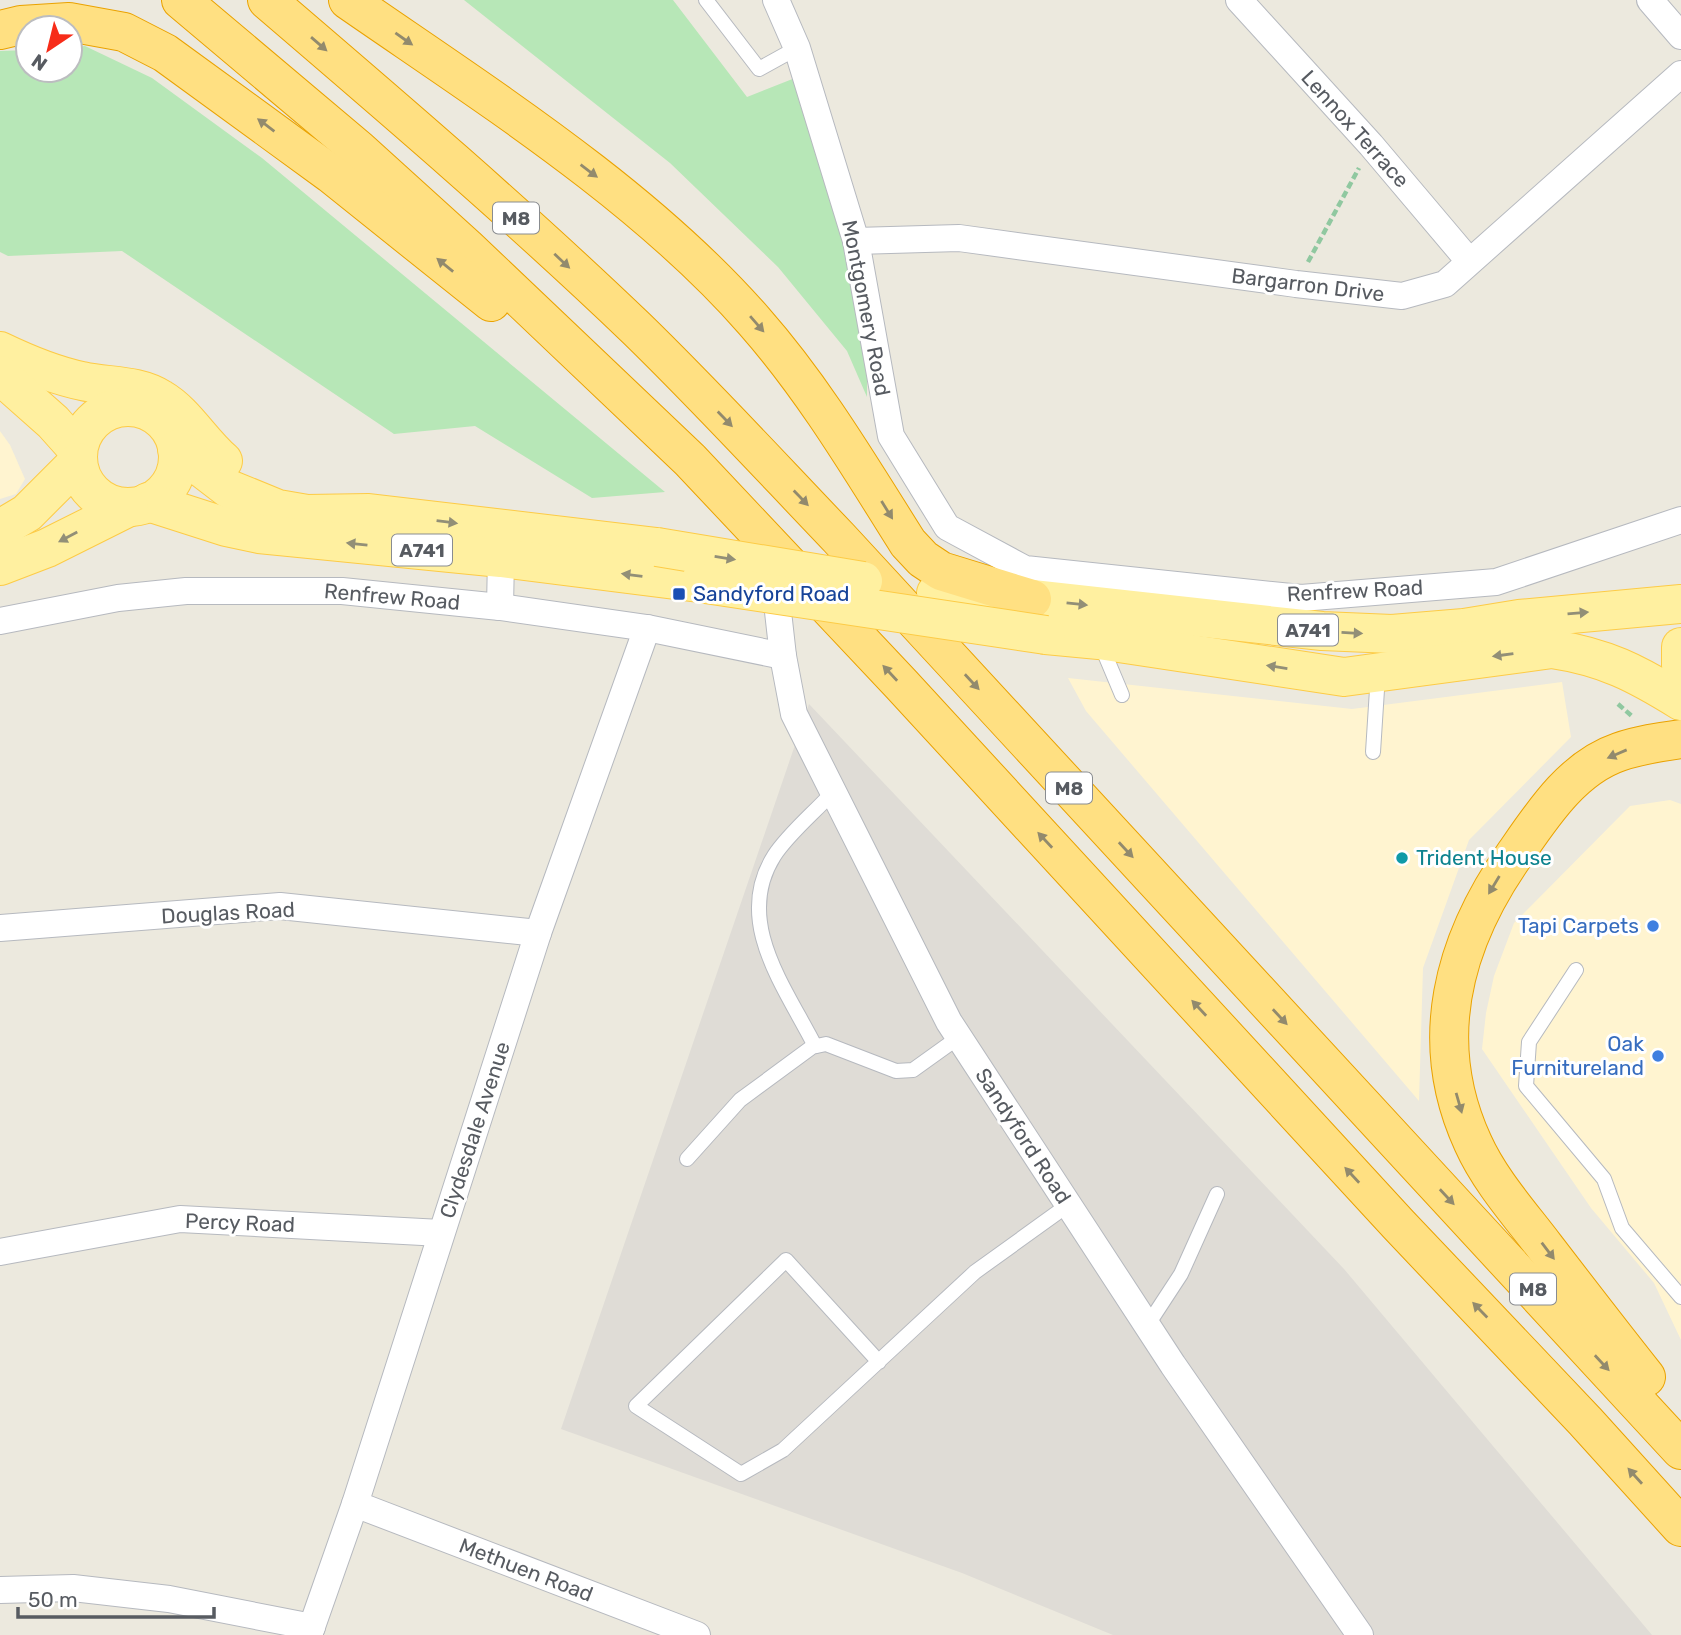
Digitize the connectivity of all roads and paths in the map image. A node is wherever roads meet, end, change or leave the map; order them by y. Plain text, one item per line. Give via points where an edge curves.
1 (181, 0) edge
2 (267, 0) edge
3 (348, 0) edge
4 (706, 0) edge
5 (776, 0) edge
6 (1239, 0) edge
7 (1650, 0) edge
8 (0, 30) edge
9 (1681, 36) edge
10 (797, 48) junction
11 (1681, 74) edge
12 (1371, 145) junction
13 (856, 241) junction
14 (1469, 261) junction
15 (1296, 284) junction
16 (0, 352) edge
17 (0, 376) edge
18 (116, 408) junction
19 (177, 449) junction
20 (78, 456) junction
21 (690, 460) junction
22 (139, 504) junction
23 (369, 513) junction
24 (1681, 520) edge
25 (947, 527) joint
26 (0, 529) edge
27 (501, 558) junction
28 (0, 566) edge
29 (776, 594) junction
30 (1032, 600) junction
31 (1681, 604) edge
32 (499, 607) junction
33 (0, 621) edge
34 (647, 628) junction
35 (1099, 640) junction
36 (1681, 646) edge
37 (783, 656) junction
38 (1681, 666) edge
39 (1378, 673) junction
40 (1122, 695) dead end
41 (1681, 701) edge
42 (1616, 703) dead end
43 (1663, 742) edge
44 (1373, 752) dead end
45 (833, 792) junction
46 (0, 928) edge
47 (538, 933) junction
48 (1576, 971) dead end
49 (959, 1037) junction
50 (815, 1046) junction
51 (687, 1159) dead end
52 (1217, 1194) dead end
53 (1068, 1205) junction
54 (441, 1233) junction
55 (0, 1252) edge
56 (1681, 1297) edge
57 (1147, 1326) junction
58 (879, 1362) junction
59 (1681, 1422) edge
60 (1681, 1450) edge
61 (355, 1504) junction
62 (1681, 1527) edge
63 (0, 1590) edge
64 (638, 1625) edge
65 (310, 1631) edge
66 (697, 1635) edge
67 (1360, 1635) edge

1 - 21 highway, M8 via 447,229
2 -> 60 highway, M8 via 468,174 636,329 754,448
3 -> 30 highway via 617,192 713,277 754,320 815,399 923,559 941,571
4 - 10 lane via 759,69
5 - 10 street, Montgomery Road
6 - 12 street, Lennox Terrace
7 - 9 street
21 -> 8 highway via 331,174 165,53 124,32 69,22
10 - 13 street, Montgomery Road
11 - 14 street, Bargarron Drive
12 - 14 street, Lennox Terrace
12 - 15 path
13 - 15 street, Bargarron Drive via 958,238
13 - 25 street, Montgomery Road via 891,436
14 - 15 street, Bargarron Drive via 1445,284 1402,296
16 - 18 main road, A741 via 46,384
16 - 23 main road, A741 via 63,377 149,392 174,410 215,454 252,480
17 - 20 main road via 53,422
18 - 19 main road via 155,415 166,424
18 - 20 main road via 91,423 82,436
19 - 22 main road via 172,480 162,493
19 - 23 main road, A741 via 229,489 278,509 307,514
20 - 22 main road via 81,474 95,494 117,505
20 - 26 main road via 35,506
62 -> 21 highway, M8
27 -> 22 main road, A741 via 259,534
22 -> 28 main road
23 -> 30 main road, A741, bridge via 657,547 936,593
24 - 25 street, Renfrew Road via 1496,582 1301,598 1025,569
29 -> 27 main road, A741, bridge
27 - 32 street
29 - 35 main road, A741, bridge
29 - 37 street, Sandyford Road
30 -> 31 main road, A741 via 1322,631 1392,634
32 - 33 street, Renfrew Road via 341,591 186,591 118,598
32 - 34 street, Renfrew Road
34 - 37 street, Renfrew Road
34 - 47 street, Clydesdale Avenue
39 -> 35 main road, A741 via 1344,677
35 - 40 lane
36 - 38 main road
37 - 45 street, Sandyford Road via 794,714
41 -> 39 main road, A741 via 1615,664 1552,649
39 - 44 lane
42 - 43 path
43 -> 59 highway via 1617,752 1580,775 1549,808 1504,870 1464,950 1449,1015 1448,1047 1459,1108 1486,1167
45 - 49 street, Sandyford Road
45 - 50 lane via 776,853 758,902 759,928 768,955
46 - 47 street, Douglas Road via 280,906
47 - 54 street, Clydesdale Avenue
48 - 56 lane via 1529,1042 1526,1086 1604,1179 1622,1228
49 - 50 lane via 905,1072 826,1044
49 - 53 street, Sandyford Road
50 - 51 lane via 740,1100
52 - 57 lane via 1181,1274
53 - 57 street, Sandyford Road
53 - 58 lane via 975,1272
54 - 55 street, Percy Road via 180,1219
54 - 61 street, Clydesdale Avenue
57 - 67 street, Sandyford Road
58 - 58 lane via 783,1450 741,1474 636,1406 786,1260
61 - 64 street, Methuen Road
61 - 65 street, Clydesdale Avenue
63 - 65 street via 74,1588 169,1599
64 - 66 street, Methuen Road

